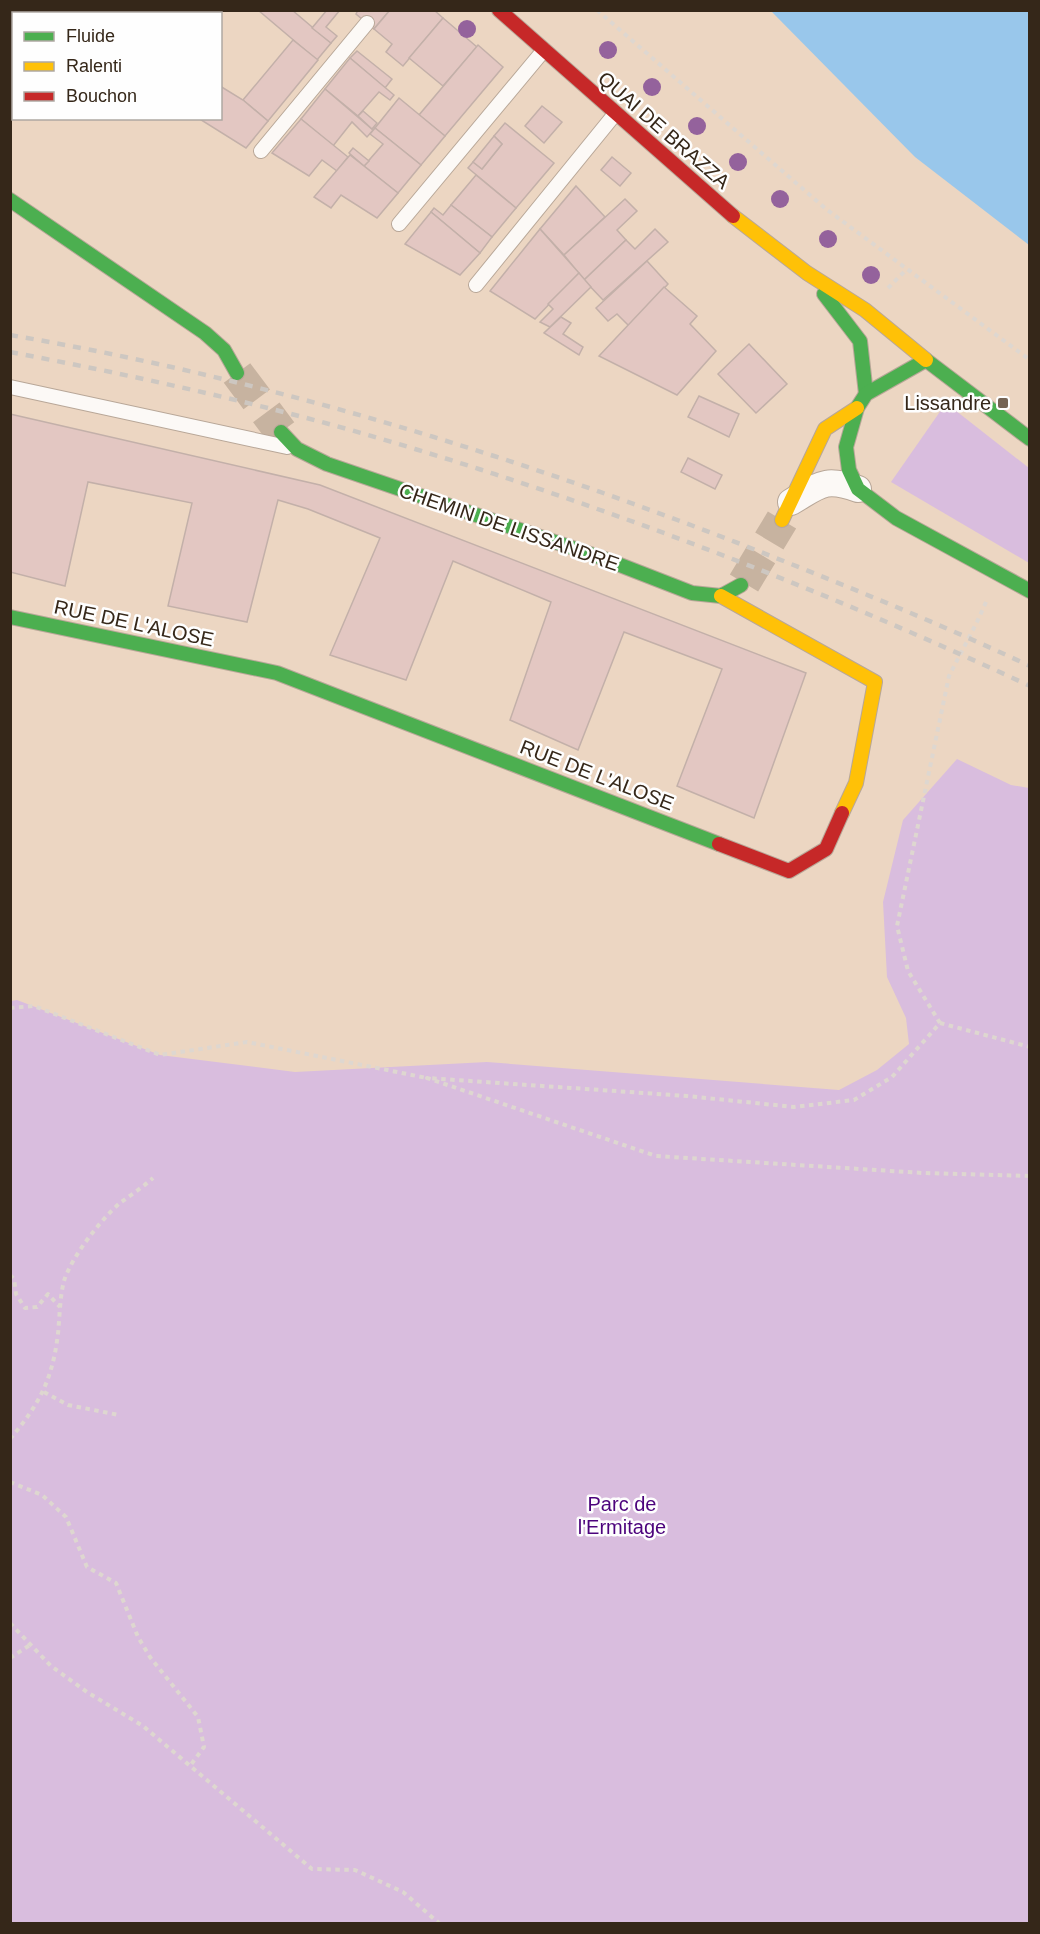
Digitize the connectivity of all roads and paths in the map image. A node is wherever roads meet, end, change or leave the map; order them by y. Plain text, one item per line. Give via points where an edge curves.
1 (499, 10) edge
2 (597, 10) edge
3 (367, 23) dead end
4 (544, 50) junction
5 (615, 114) junction
6 (261, 151) dead end
7 (10, 200) edge
8 (399, 224) dead end
9 (807, 273) junction
10 (476, 285) dead end
11 (927, 360) junction
12 (1029, 360) edge
13 (237, 374) tunnel mouth
14 (10, 387) edge
15 (866, 394) junction
16 (857, 408) junction
17 (280, 432) tunnel mouth
18 (1029, 439) edge
19 (297, 449) junction
20 (858, 489) junction
21 (786, 511) joint
22 (744, 583) tunnel mouth
23 (1029, 591) edge
24 (722, 596) junction
25 (10, 617) edge
26 (977, 622) dead end
27 (10, 1008) edge
28 (940, 1023) junction
29 (1029, 1047) edge
30 (427, 1078) junction
31 (1029, 1176) edge
32 (153, 1178) dead end
33 (10, 1275) edge
34 (61, 1307) junction
35 (44, 1392) junction
36 (119, 1415) dead end
37 (10, 1439) edge
38 (10, 1482) edge
39 (10, 1623) edge
40 (30, 1645) junction
41 (10, 1658) edge
42 (190, 1766) junction
43 (440, 1923) edge

1 - 4 street, QUAI DE BRAZZA
2 - 12 path via 826,208
3 - 6 lane
4 - 5 street, QUAI DE BRAZZA
4 - 8 lane
5 - 9 street, QUAI DE BRAZZA via 746,227
5 - 10 lane
7 - 13 street via 205,333 224,350
9 - 11 street, QUAI DE BRAZZA via 865,310
9 - 15 street, QUAI DE BRAZZA via 860,341
11 - 15 street
11 - 18 street, QUAI DE BRAZZA
14 - 19 lane
15 - 16 street
16 - 20 street via 846,447 849,470
16 - 21 street via 825,429
17 - 19 street, CHEMIN DE LISSANDRE
19 - 24 street, CHEMIN DE LISSANDRE via 327,464 602,558 692,593
20 - 21 street via 842,483 825,483
20 - 23 street via 896,518
22 - 24 street
24 - 25 street, RUE DE L'ALOSE via 875,682 856,783 826,849 789,871 277,673
26 - 28 path via 949,676 897,926 908,971
27 - 30 path via 34,1006 160,1055 247,1042
28 - 29 path
28 - 30 path via 892,1077 854,1100 794,1107
30 - 31 path via 656,1156
32 - 34 path via 100,1223 64,1281
33 - 34 path via 25,1308 37,1307 48,1294
34 - 35 path via 57,1343
35 - 36 path via 68,1405
35 - 37 path
38 - 42 path via 42,1495 66,1517 87,1567 117,1583 150,1657 198,1717 204,1747
39 - 40 path
40 - 41 path
40 - 42 path via 51,1666 143,1726
42 - 43 path via 312,1869 355,1870 403,1892

